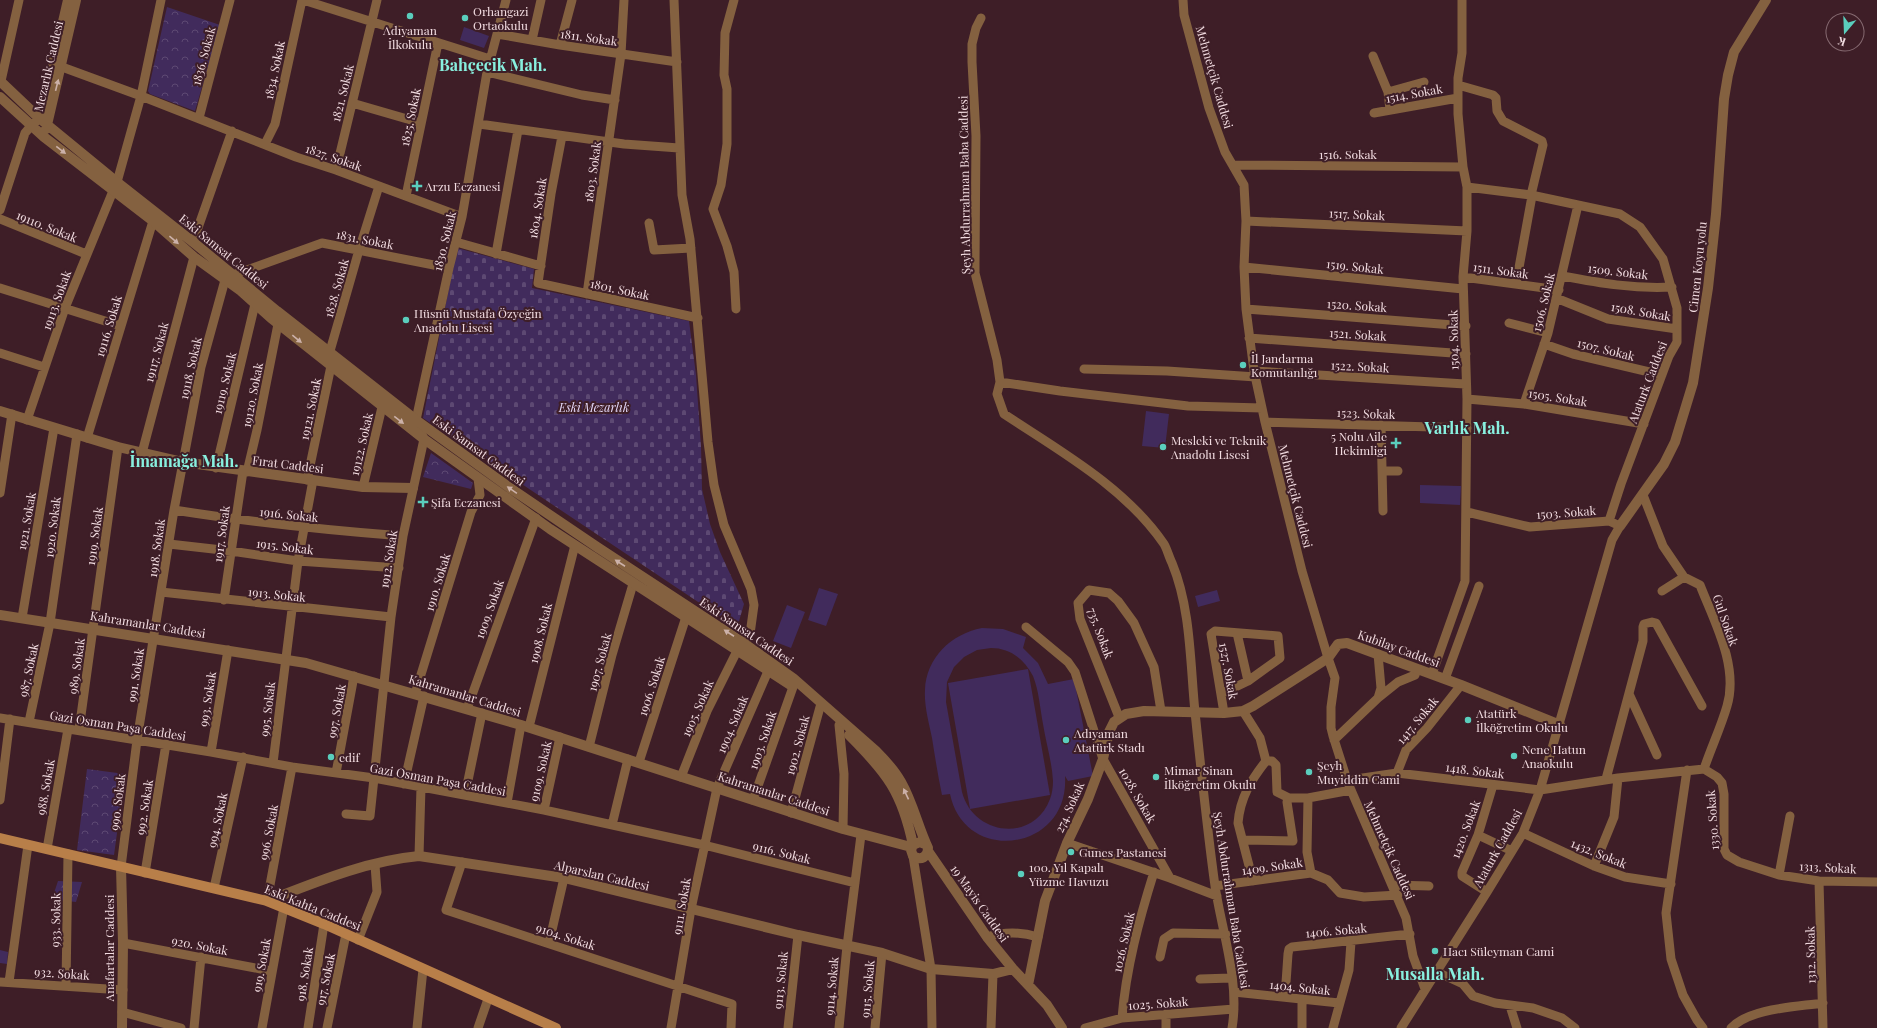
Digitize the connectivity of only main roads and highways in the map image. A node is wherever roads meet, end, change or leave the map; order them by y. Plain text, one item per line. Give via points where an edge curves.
1 (0, 838) edge
2 (556, 1028) edge

1 - 2 main road, Eski Kahta Caddesi via 267,901

